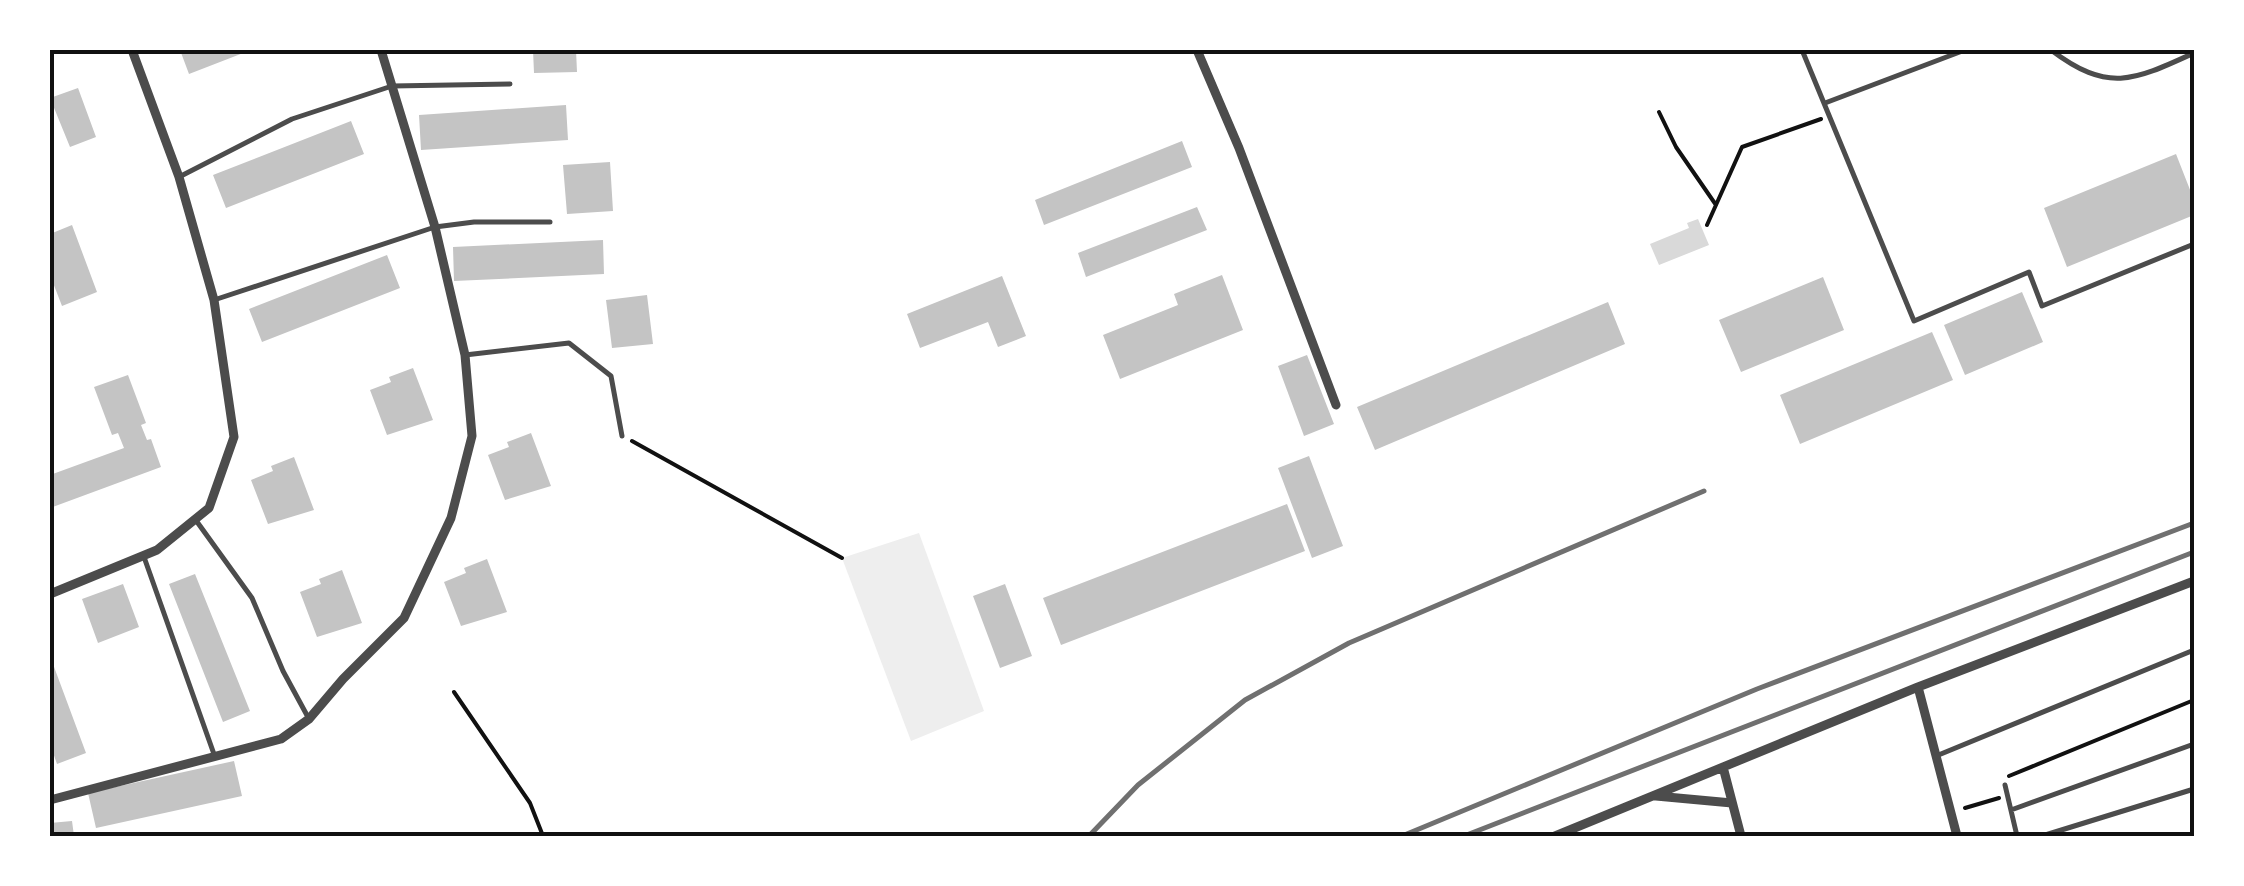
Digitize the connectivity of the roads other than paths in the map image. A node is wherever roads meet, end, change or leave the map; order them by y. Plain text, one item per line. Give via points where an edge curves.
1 (132, 50) edge
2 (381, 50) edge
3 (1198, 50) edge
4 (1802, 50) edge
5 (1966, 50) edge
6 (2051, 50) edge
7 (2194, 53) edge
8 (510, 84) dead end
9 (392, 86) junction
10 (1825, 103) junction
11 (179, 177) junction
12 (550, 222) dead end
13 (435, 226) junction
14 (2194, 244) edge
15 (214, 300) junction
16 (465, 355) junction
17 (1336, 406) dead end
18 (622, 436) road end
19 (195, 519) junction
20 (142, 554) junction
21 (2194, 581) edge
22 (50, 594) edge
23 (2194, 650) edge
24 (1918, 687) junction
25 (309, 719) junction
26 (2194, 744) edge
27 (1936, 756) junction
28 (215, 757) junction
29 (1723, 767) junction
30 (2005, 785) road end
31 (2194, 789) edge
32 (1653, 796) junction
33 (50, 800) edge
34 (1732, 803) junction
35 (2011, 810) junction
36 (1555, 836) edge
37 (1741, 836) edge
38 (1957, 836) edge
39 (2017, 836) edge
40 (2042, 836) edge

1 - 11 street
2 - 9 street
3 - 17 street
4 - 10 lane
5 - 10 lane
6 - 7 lane via 2080,72 2111,79 2145,76
8 - 9 lane
9 - 11 lane via 292,119
9 - 13 street
10 - 14 lane via 1914,321 2029,272 2042,306
11 - 15 street
12 - 13 lane
13 - 15 lane
13 - 16 street
15 - 19 street via 234,436 209,508
16 - 18 lane via 569,343 611,376
16 - 25 street via 472,436 450,518 404,618
19 - 20 street
19 - 25 lane via 252,598
20 - 22 street
20 - 28 lane
21 - 24 street
23 - 27 lane
24 - 27 street
24 - 29 street
25 - 28 street via 281,740
26 - 35 lane
27 - 38 street
28 - 33 street
29 - 32 street
29 - 34 street
30 - 35 lane
31 - 40 lane
32 - 34 street
32 - 36 street
34 - 37 street
35 - 39 lane

